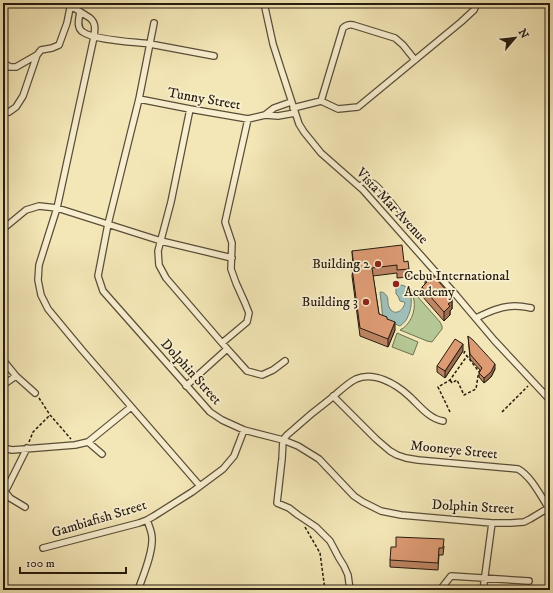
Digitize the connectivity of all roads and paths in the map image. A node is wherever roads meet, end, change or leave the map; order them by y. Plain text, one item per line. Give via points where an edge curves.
1 (264, 3) edge
2 (477, 3) edge
3 (71, 4) edge
4 (80, 12) junction
5 (154, 23) dead end
6 (94, 37) junction
7 (150, 44) junction
8 (37, 55) junction
9 (214, 56) dead end
10 (415, 60) junction
11 (3, 63) edge
12 (139, 99) junction
13 (321, 101) junction
14 (293, 107) junction
15 (190, 109) junction
16 (9, 112) dead end
17 (265, 116) junction
18 (248, 119) junction
19 (358, 185) junction
20 (57, 208) junction
21 (406, 221) dead end
22 (108, 224) junction
23 (3, 229) edge
24 (161, 241) junction
25 (232, 258) junction
26 (531, 308) dead end
27 (476, 318) junction
28 (222, 343) junction
29 (227, 349) junction
30 (465, 351) dead end
31 (466, 356) junction
32 (3, 360) edge
33 (285, 362) dead end
34 (16, 376) junction
35 (450, 380) junction
36 (532, 381) junction
37 (3, 385) edge
38 (186, 386) junction
39 (35, 393) joint
40 (333, 396) junction
41 (550, 400) edge
42 (130, 407) junction
43 (450, 412) dead end
44 (502, 412) dead end
45 (50, 416) junction
46 (443, 421) dead end
47 (244, 430) junction
48 (283, 440) junction
49 (88, 442) junction
50 (75, 445) junction
51 (3, 448) edge
52 (27, 448) junction
53 (102, 454) dead end
54 (200, 486) junction
55 (3, 489) edge
56 (25, 507) dead end
57 (549, 508) edge
58 (147, 520) junction
59 (492, 523) junction
60 (305, 528) dead end
61 (43, 548) dead end
62 (484, 578) junction
63 (529, 581) dead end
64 (138, 590) edge
65 (325, 590) edge
66 (350, 590) edge
67 (440, 590) edge
68 (483, 590) edge

1 - 14 street, Vista Mar Avenue via 273,44
2 - 10 street via 474,10
3 - 4 street
3 - 8 street via 59,45 46,48
4 - 6 street via 94,23
4 - 6 street via 79,27 82,32
5 - 7 street, Dolphin Street
6 - 7 street
6 - 20 street
7 - 9 street
7 - 12 street, Dolphin Street
8 - 11 street via 16,67
8 - 16 street via 23,96
10 - 13 street via 358,107 338,109
10 - 13 street via 395,38 349,24 343,28
12 - 15 street, Tunny Street
12 - 22 street, Dolphin Street
13 - 14 street
14 - 17 street, Tunny Street via 278,116
14 - 17 street, Tunny Street via 274,108
14 - 19 street, Vista Mar Avenue via 307,137
15 - 18 street, Tunny Street
15 - 24 street
17 - 18 street, Tunny Street
18 - 25 street via 225,222 232,243
19 - 21 lane via 369,181 375,182
19 - 27 street, Vista Mar Avenue
20 - 22 street
20 - 23 street via 39,206 26,210
20 - 42 street via 39,265 41,295 48,309
22 - 24 street
22 - 38 street, Dolphin Street via 98,276 103,291
24 - 25 street
24 - 28 street via 158,251 159,265 166,278
25 - 28 street via 231,269 249,313 247,322
26 - 27 street via 504,307
27 - 36 street, Vista Mar Avenue
28 - 29 street
29 - 33 street via 248,371 262,375
29 - 38 street
30 - 31 path
31 - 35 path
31 - 35 path via 480,373 476,389 464,395 457,380 452,383
32 - 34 street
34 - 37 street
34 - 39 street
35 - 43 path via 438,387
36 - 41 street, Vista Mar Avenue
36 - 44 path
38 - 47 street, Dolphin Street via 216,416
39 - 45 path
40 - 46 street via 356,380 377,378 406,393 428,414
40 - 48 street
40 - 57 street, Mooneye Street via 376,440 397,455 418,460 518,469 530,480
42 - 49 street
42 - 54 street
45 - 50 path
45 - 52 path via 33,432
47 - 48 street, Dolphin Street
47 - 54 street, Gambiafish Street via 229,463
48 - 59 street, Dolphin Street via 319,459 354,496 381,511
48 - 66 street via 277,503 289,508 316,527 330,541 348,575
49 - 50 street
49 - 53 street
50 - 52 street
51 - 52 street
52 - 55 street via 7,488
54 - 58 street, Gambiafish Street
55 - 56 street via 10,498
57 - 59 street, Dolphin Street via 524,522
58 - 61 street, Gambiafish Street
58 - 64 street via 152,547
59 - 62 street
60 - 65 path via 320,553
62 - 63 street
62 - 67 street via 451,576
62 - 68 street

